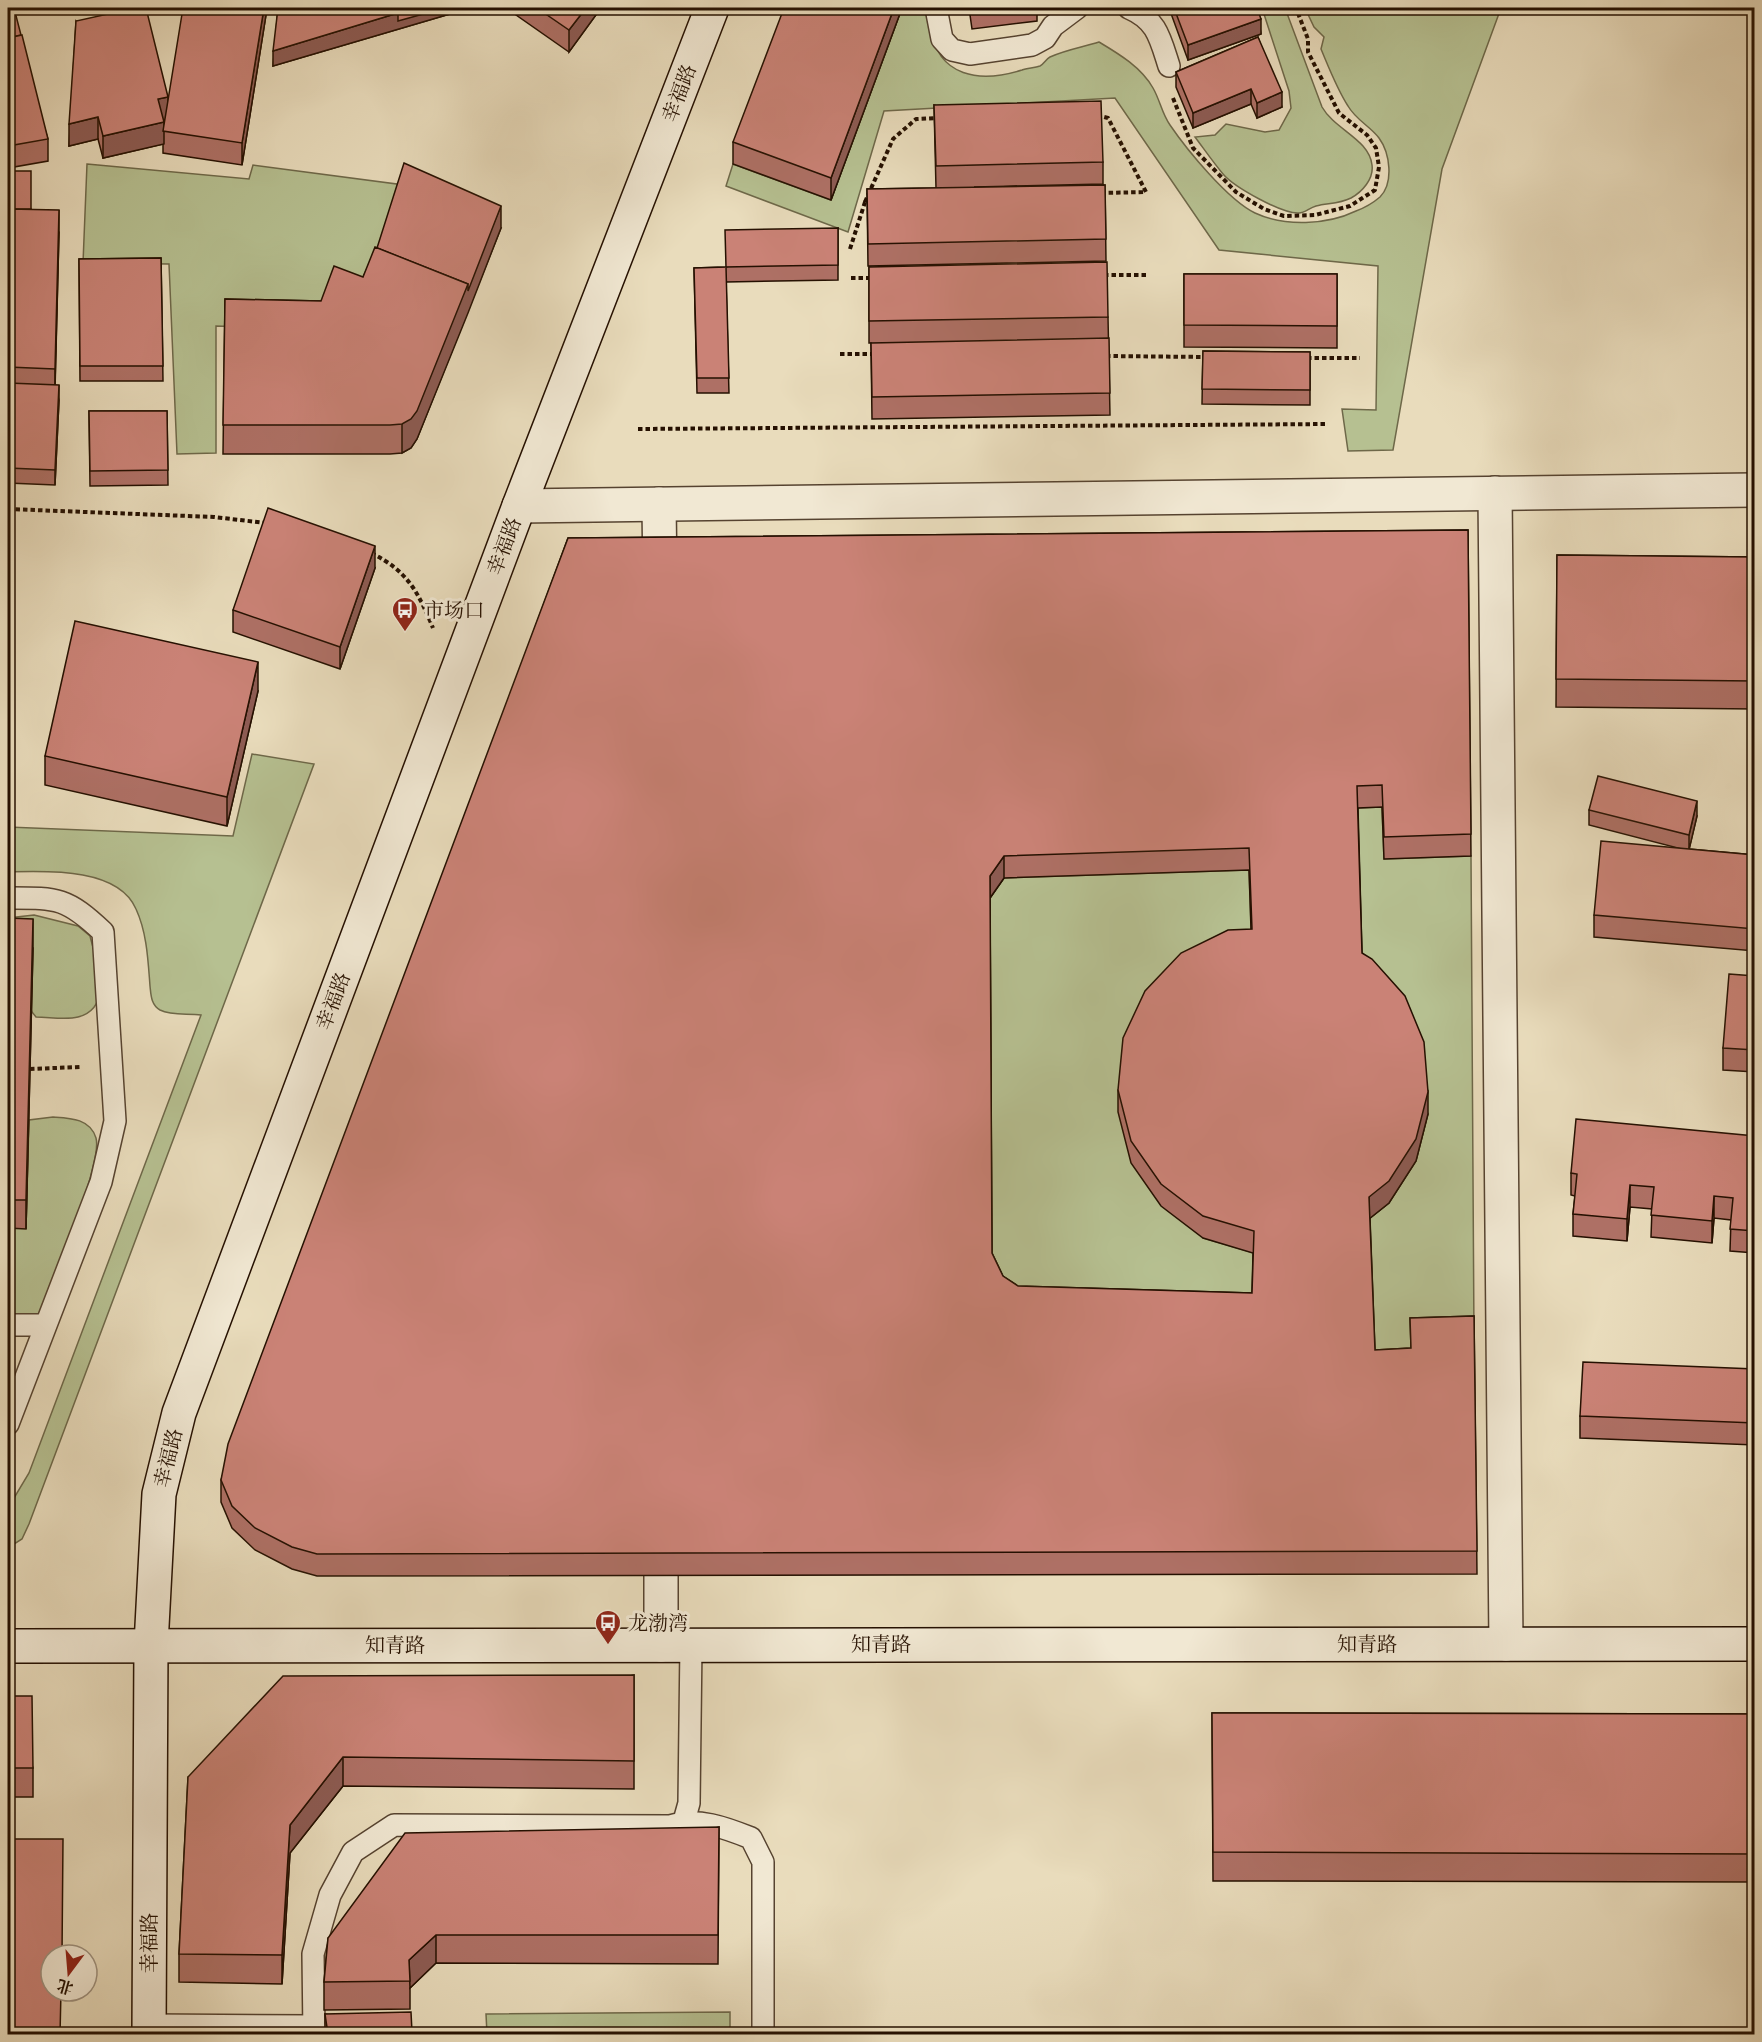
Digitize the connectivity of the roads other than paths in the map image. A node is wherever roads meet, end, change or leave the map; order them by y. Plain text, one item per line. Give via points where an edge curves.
1 (712, 8) edge
2 (936, 8) edge
3 (1077, 8) edge
4 (1129, 8) edge
5 (1169, 66) road end
6 (1755, 490) edge
7 (1495, 493) junction
8 (659, 504) junction
9 (519, 506) junction
10 (660, 607) edge
11 (8, 898) edge
12 (8, 1324) edge
13 (45, 1325) junction
14 (8, 1424) edge
15 (661, 1503) edge
16 (676, 1644) junction
17 (1506, 1644) junction
18 (1755, 1644) edge
19 (8, 1646) edge
20 (151, 1646) junction
21 (684, 1821) junction
22 (149, 2030) edge
23 (314, 2030) edge
24 (763, 2034) edge

1 - 9 main road, 幸福路
2 - 3 lane via 942,39 952,50 970,54 1032,45
4 - 5 lane via 1145,15 1159,33
6 - 7 main road
7 - 8 main road
7 - 17 main road
8 - 9 main road
8 - 10 main road
9 - 20 main road, 幸福路 via 179,1413 159,1494
11 - 13 lane via 52,898 81,912 103,932 115,1121 111,1148
12 - 13 lane
13 - 14 lane
15 - 16 main road
16 - 17 main road, 知青路
16 - 20 main road, 知青路
16 - 21 lane via 689,1803
17 - 18 main road, 知青路
19 - 20 main road, 知青路
20 - 22 main road, 幸福路
21 - 23 lane via 670,1826 394,1826 353,1851 330,1895 313,1954
21 - 24 lane via 752,1838 763,1862
22 - 23 lane

